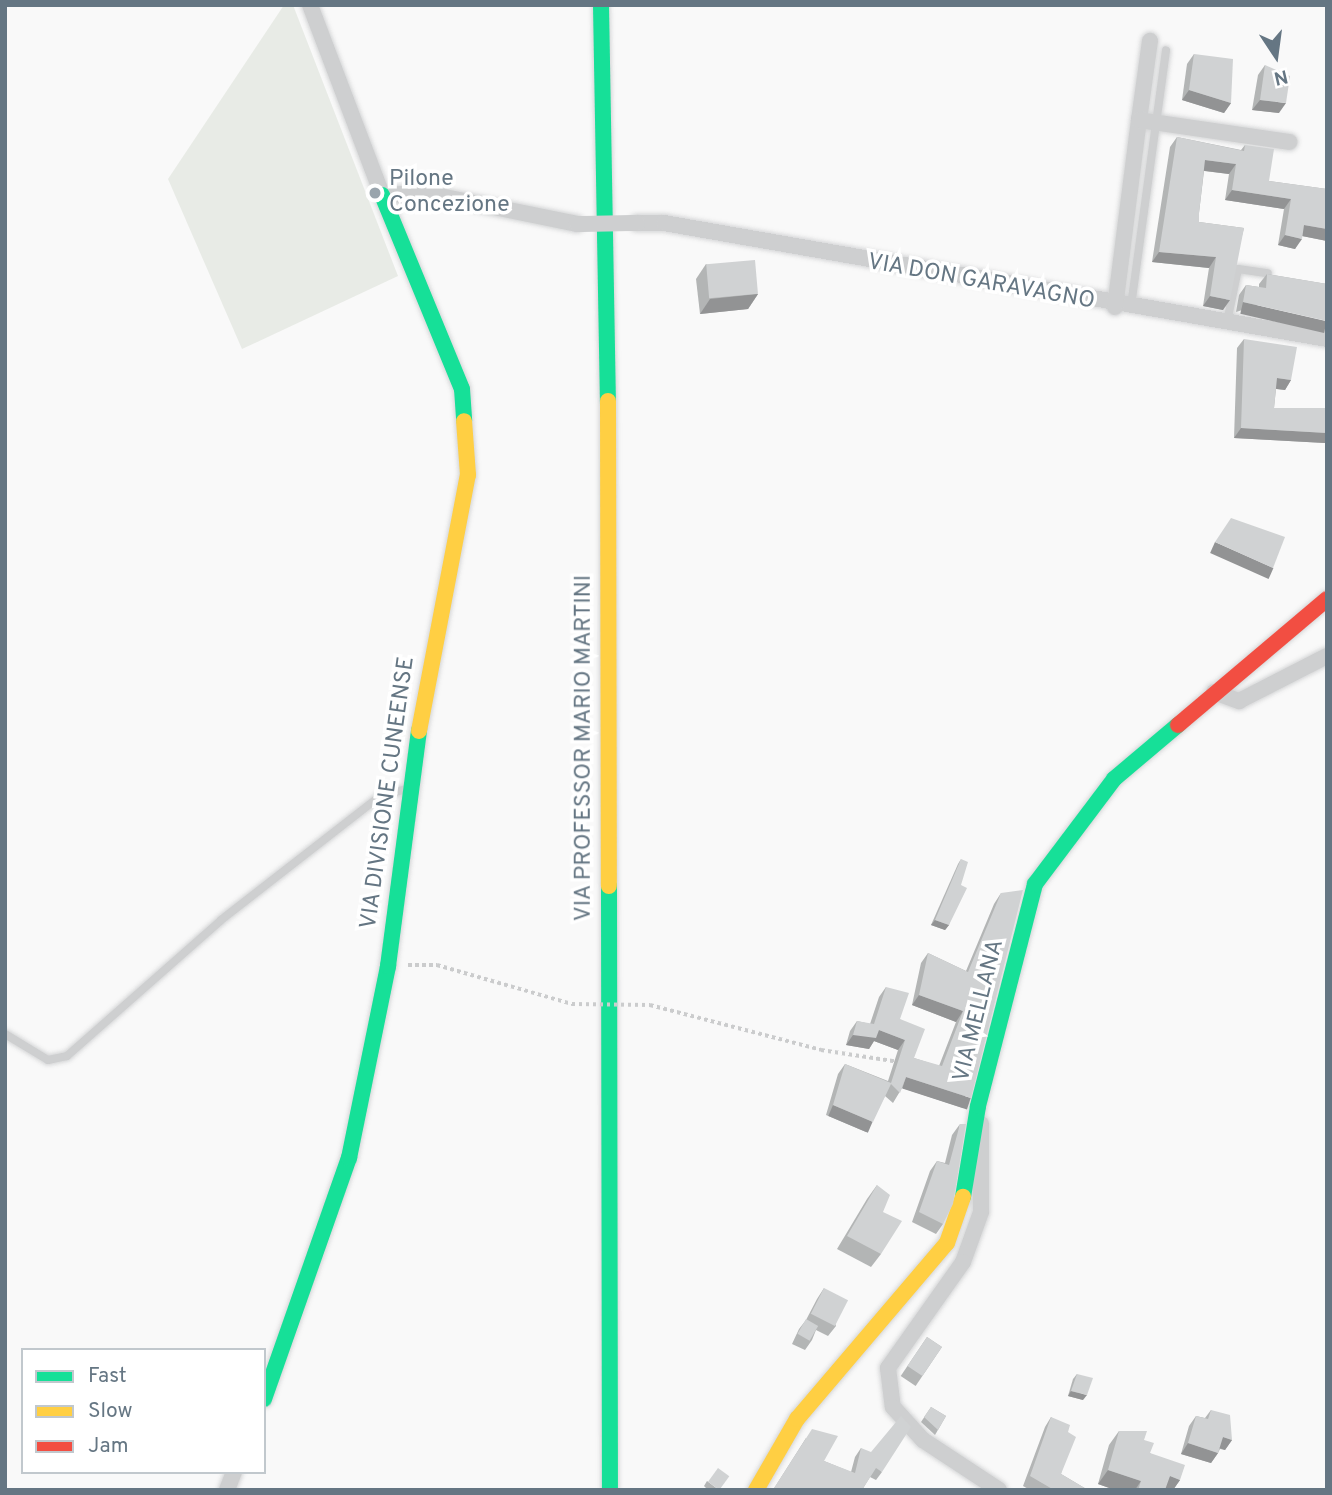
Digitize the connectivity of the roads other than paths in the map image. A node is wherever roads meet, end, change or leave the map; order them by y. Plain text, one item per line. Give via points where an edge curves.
1 (310, 5) edge
2 (601, 5) edge
3 (1150, 41) dead end
4 (1166, 50) dead end
5 (1147, 121) junction
6 (1289, 142) dead end
7 (382, 195) junction
8 (1268, 273) edge
9 (1123, 308) junction
10 (1226, 325) junction
11 (1327, 340) edge
12 (1327, 599) edge
13 (1327, 656) edge
14 (1214, 692) junction
15 (408, 789) junction
16 (5, 1034) edge
17 (978, 1106) junction
18 (266, 1394) edge
19 (610, 1490) edge
20 (756, 1490) edge
21 (999, 1490) edge

1 - 7 street, VIA DIVISIONE CUNEENSE
2 - 19 street, VIA PROFESSOR MARIO MARTINI via 607,129
3 - 5 street
4 - 5 lane
5 - 6 street
5 - 9 street
7 - 9 street, VIA DON GARAVAGNO, bridge via 425,194 577,224 664,223
7 - 15 street, VIA DIVISIONE CUNEENSE via 462,388 468,429 468,475
8 - 10 lane via 1238,269
9 - 10 street, VIA DON GARAVAGNO
10 - 11 street, VIA DON GARAVAGNO
12 - 14 street, VIA MELLANA
13 - 14 street via 1239,701
14 - 17 street, VIA MELLANA via 1114,779 1054,851 1035,884
15 - 16 lane via 380,796 274,878 66,1056 48,1060
15 - 18 street, VIA DIVISIONE CUNEENSE via 388,966 335,1212
17 - 20 street, VIA MELLANA via 959,1217 947,1243 797,1419
17 - 21 street via 981,1212 962,1262 888,1367 893,1407 915,1432

